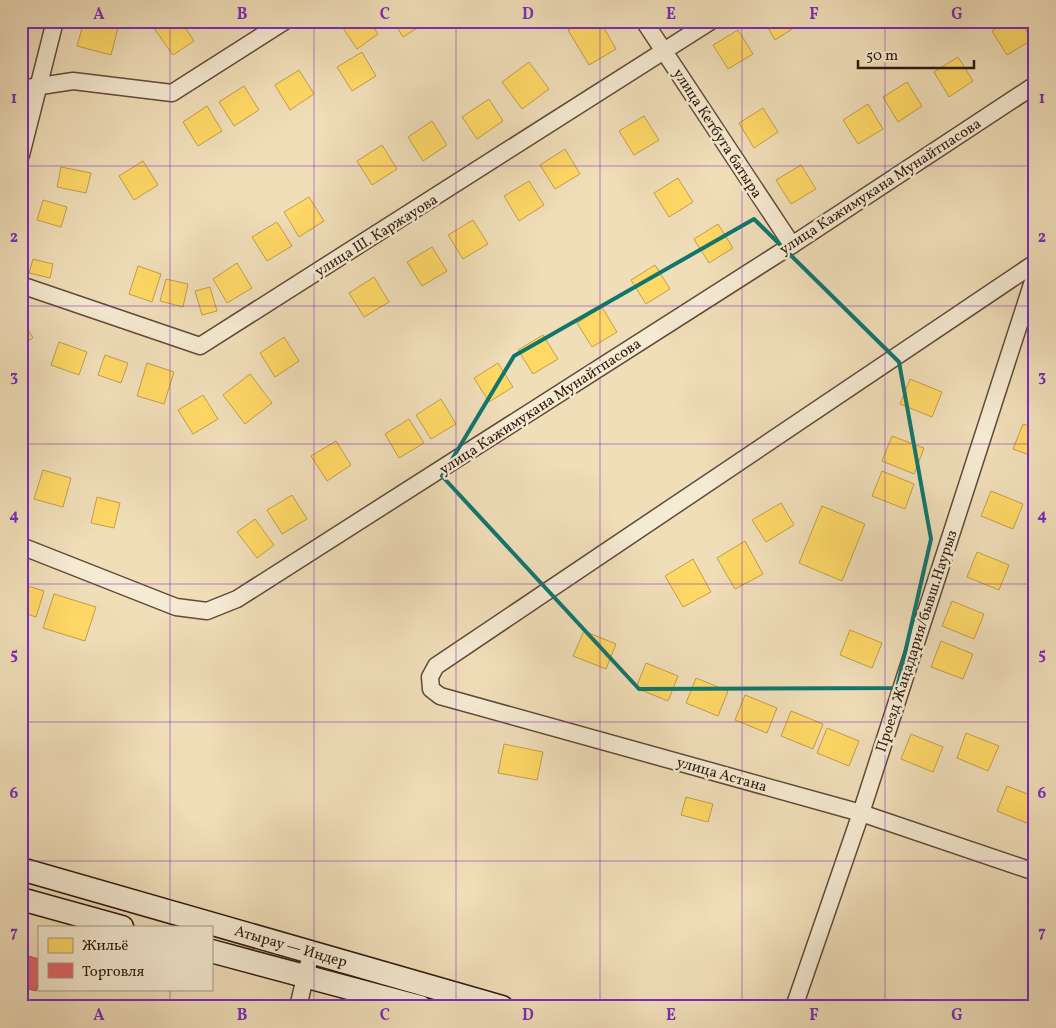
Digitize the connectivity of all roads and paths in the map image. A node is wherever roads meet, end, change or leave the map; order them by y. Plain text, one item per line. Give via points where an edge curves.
1 (55, 21) edge
2 (285, 21) edge
3 (644, 21) edge
4 (710, 21) edge
5 (664, 51) junction
6 (1035, 85) edge
7 (39, 86) junction
8 (21, 89) edge
9 (21, 155) edge
10 (792, 245) junction
11 (1035, 263) edge
12 (1035, 275) edge
13 (21, 285) edge
14 (21, 546) edge
15 (861, 813) junction
16 (21, 869) edge
17 (1035, 872) edge
18 (21, 899) edge
19 (118, 926) edge
20 (212, 951) edge
21 (312, 951) junction
22 (305, 976) junction
23 (298, 1007) edge
24 (420, 1007) edge
25 (502, 1007) edge
26 (794, 1007) edge

1 - 7 street
2 - 7 street via 172,93 73,81
3 - 5 street, улица Кетбуга батыра
4 - 5 street, улица Ш. Каржауова
5 - 10 street, улица Кетбуга батыра
5 - 13 street, улица Ш. Каржауова via 200,346
6 - 10 street, улица Кажимукана Мунайтпасова
7 - 8 street
7 - 9 street
10 - 14 street, улица Кажимукана Мунайтпасова via 237,599 207,611 176,607
11 - 15 street, улица Астана via 436,666 430,677 431,689 440,696
12 - 15 street, Проезд Жаңадария/бывш.Наурыз
15 - 17 street, улица Астана
15 - 26 street, Проезд Жаңадария/бывш.Наурыз
16 - 21 main road, Атырау — Индер
18 - 19 main road
20 - 22 main road, Атырау — Индер
21 - 22 street
21 - 25 main road, Атырау — Индер
22 - 23 street
22 - 24 main road, Атырау — Индер

